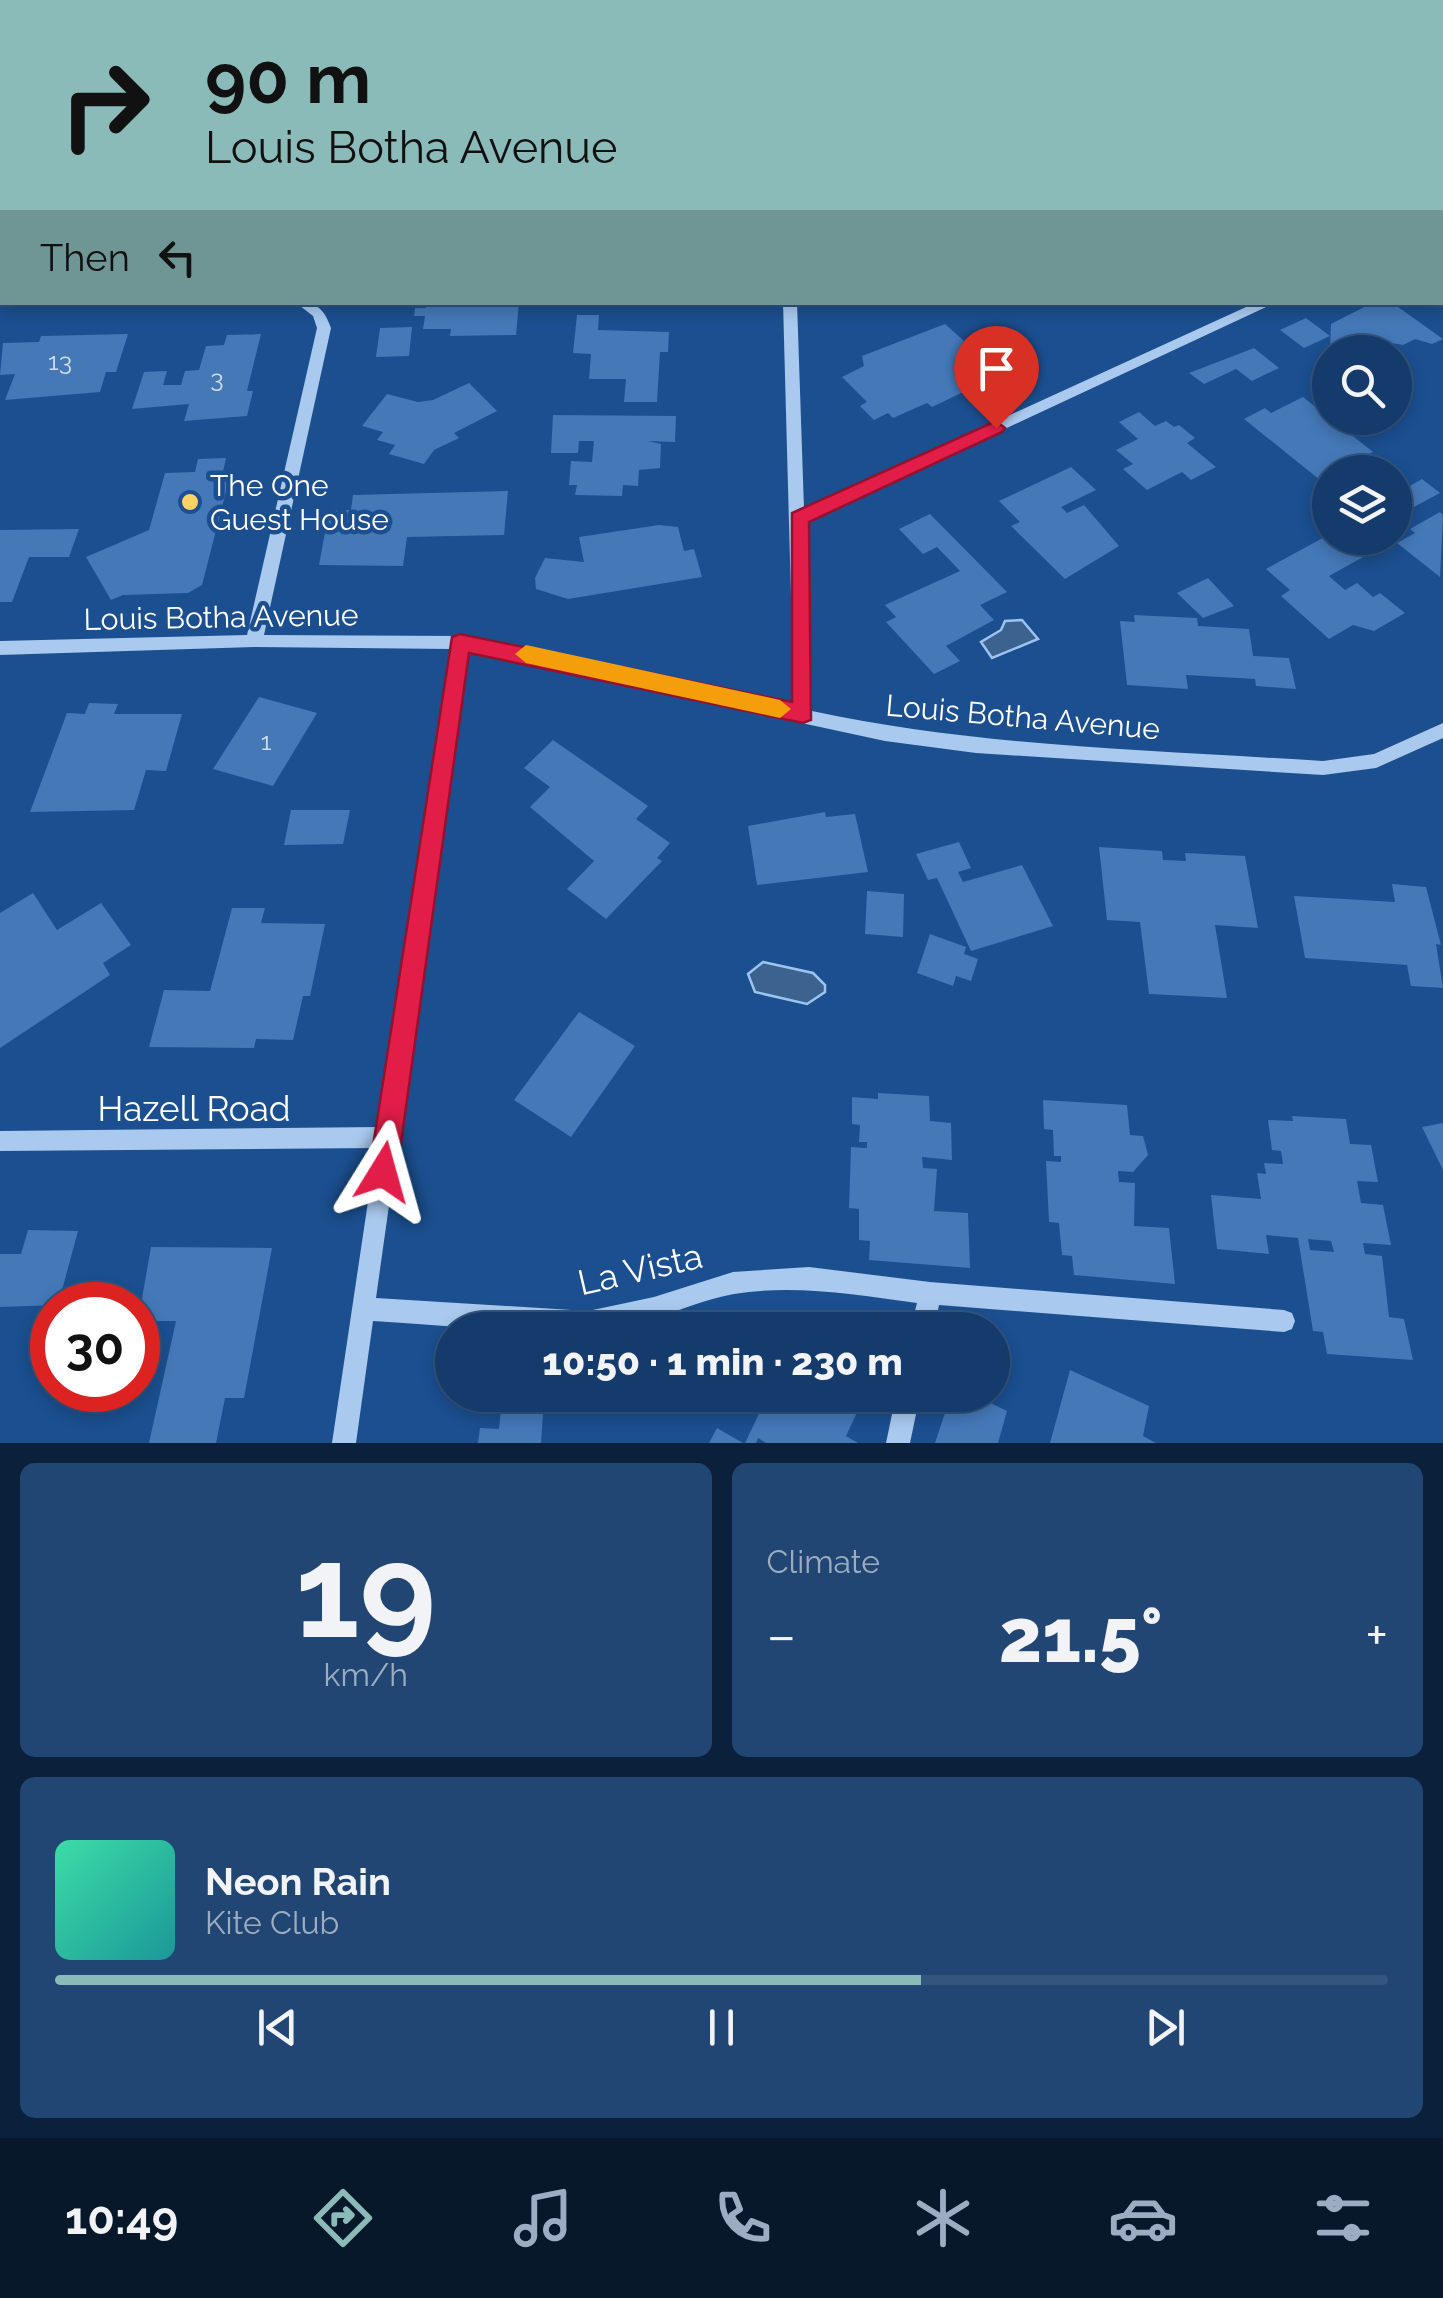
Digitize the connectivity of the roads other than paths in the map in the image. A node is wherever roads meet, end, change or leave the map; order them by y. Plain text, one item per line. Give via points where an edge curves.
1 (306, 305) edge
2 (790, 305) edge
3 (1263, 305) edge
4 (799, 518) junction
5 (254, 641) junction
6 (460, 642) junction
7 (0, 648) edge
8 (803, 714) junction
9 (1443, 730) edge
10 (388, 1137) junction
11 (0, 1141) edge
12 (930, 1293) junction
13 (364, 1309) junction
14 (926, 1312) edge
15 (1284, 1321) dead end
16 (904, 1412) edge
17 (344, 1443) edge
18 (898, 1443) edge

1 - 5 street via 324,328
2 - 4 street
3 - 4 street
4 - 8 street
5 - 6 street, Louis Botha Avenue
5 - 7 street, Louis Botha Avenue
6 - 8 street, Louis Botha Avenue
6 - 10 street
8 - 9 street, Louis Botha Avenue via 976,746 1322,768 1376,761
10 - 11 street, Hazell Road
10 - 13 street
12 - 13 street, La Vista via 809,1278 733,1284 588,1322
12 - 14 street
12 - 15 street, La Vista
13 - 17 street
16 - 18 street

